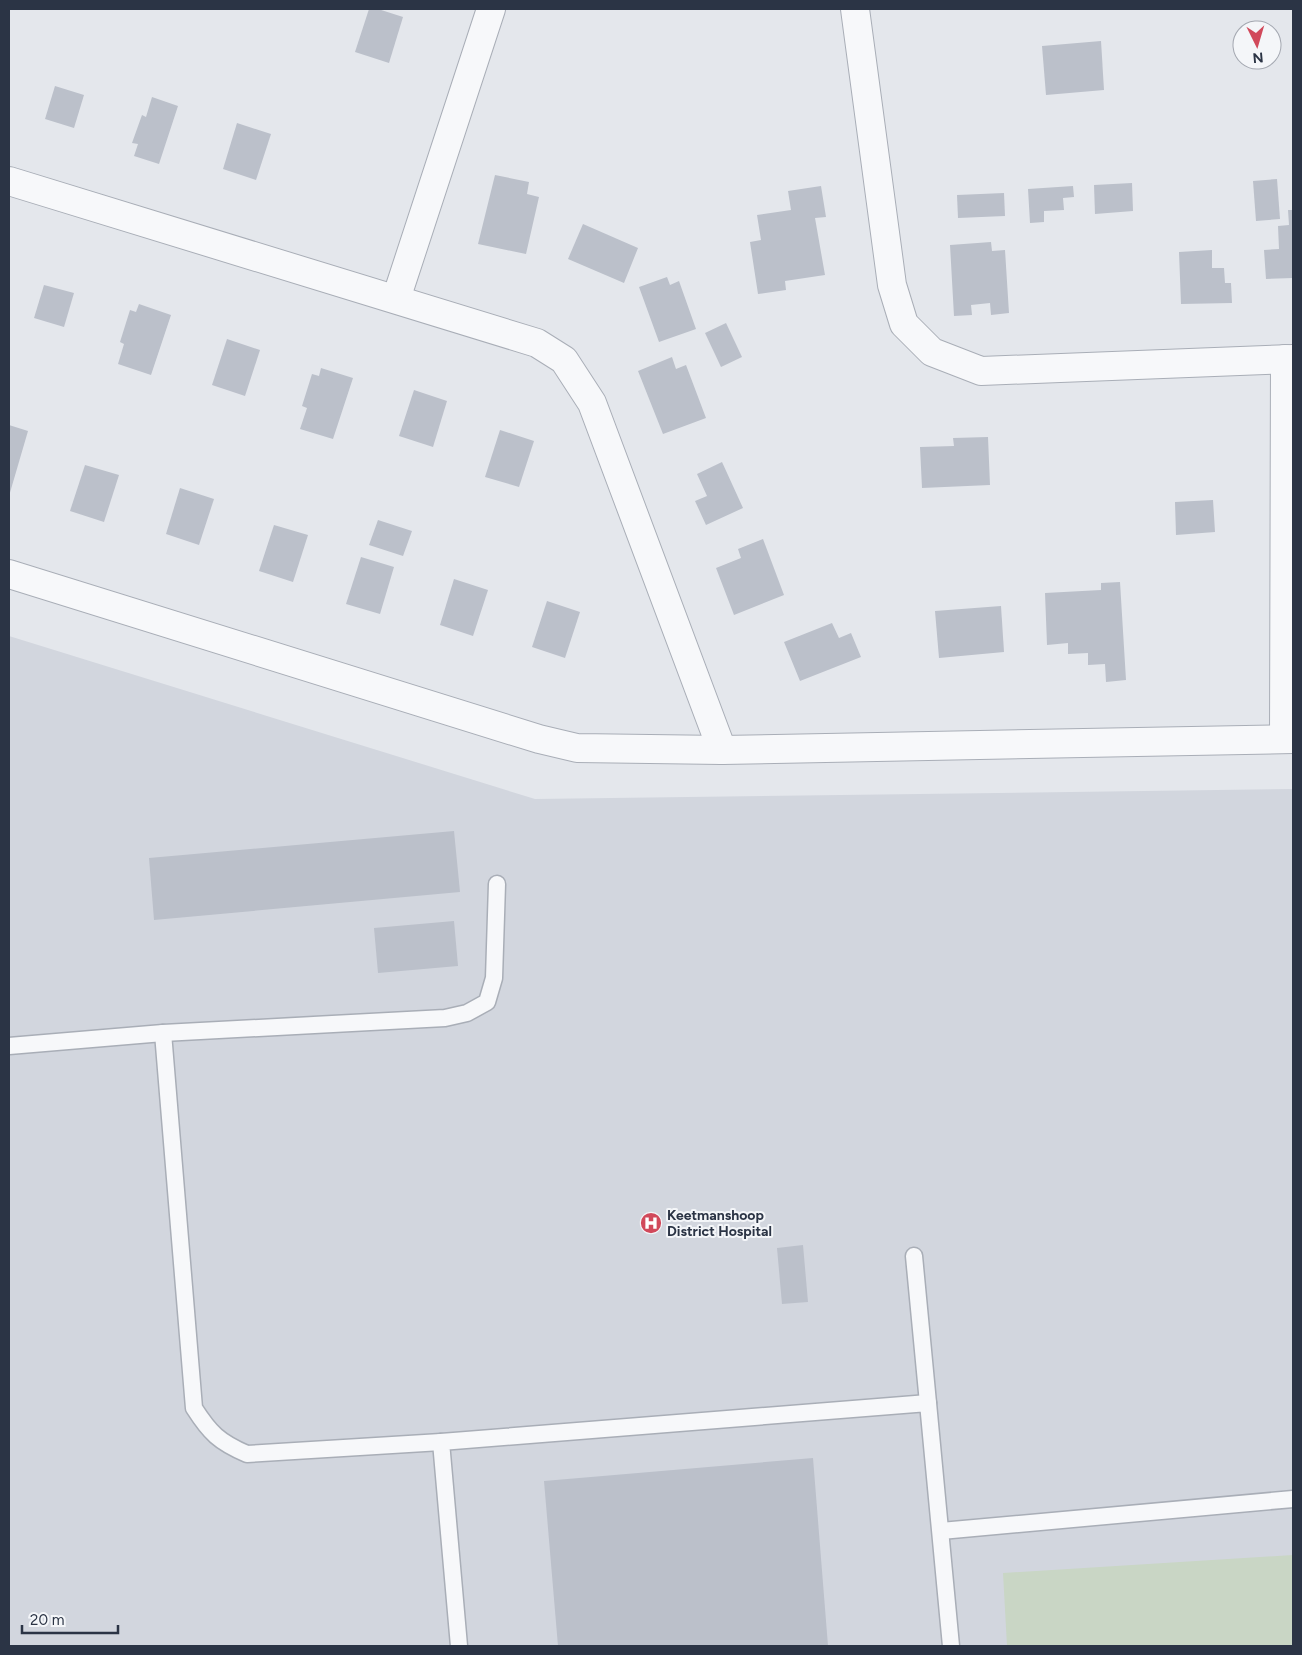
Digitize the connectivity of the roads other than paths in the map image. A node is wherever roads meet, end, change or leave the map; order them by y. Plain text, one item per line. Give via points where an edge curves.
1 (491, 9) edge
2 (855, 9) edge
3 (9, 181) edge
4 (396, 299) junction
5 (1289, 359) edge
6 (9, 574) edge
7 (1289, 739) edge
8 (722, 750) junction
9 (498, 884) dead end
10 (163, 1033) junction
11 (9, 1046) edge
12 (914, 1256) dead end
13 (928, 1403) junction
14 (441, 1442) junction
15 (1293, 1499) edge
16 (1277, 1501) junction
17 (1293, 1510) edge
18 (941, 1531) junction
19 (459, 1646) edge
20 (951, 1646) edge

1 - 4 street
2 - 5 street via 892,285 904,324 932,352 981,371
3 - 4 street
4 - 8 street via 537,343 564,360 580,381 592,403
5 - 7 street
6 - 8 street via 539,739 577,748
7 - 8 street
9 - 10 lane via 494,978 487,1002 467,1013 445,1018
10 - 11 lane
10 - 14 lane via 194,1408 206,1427 223,1444 247,1454
12 - 13 lane
13 - 14 lane
13 - 18 lane
14 - 19 lane
15 - 16 lane
16 - 17 lane
16 - 18 lane
18 - 20 lane

